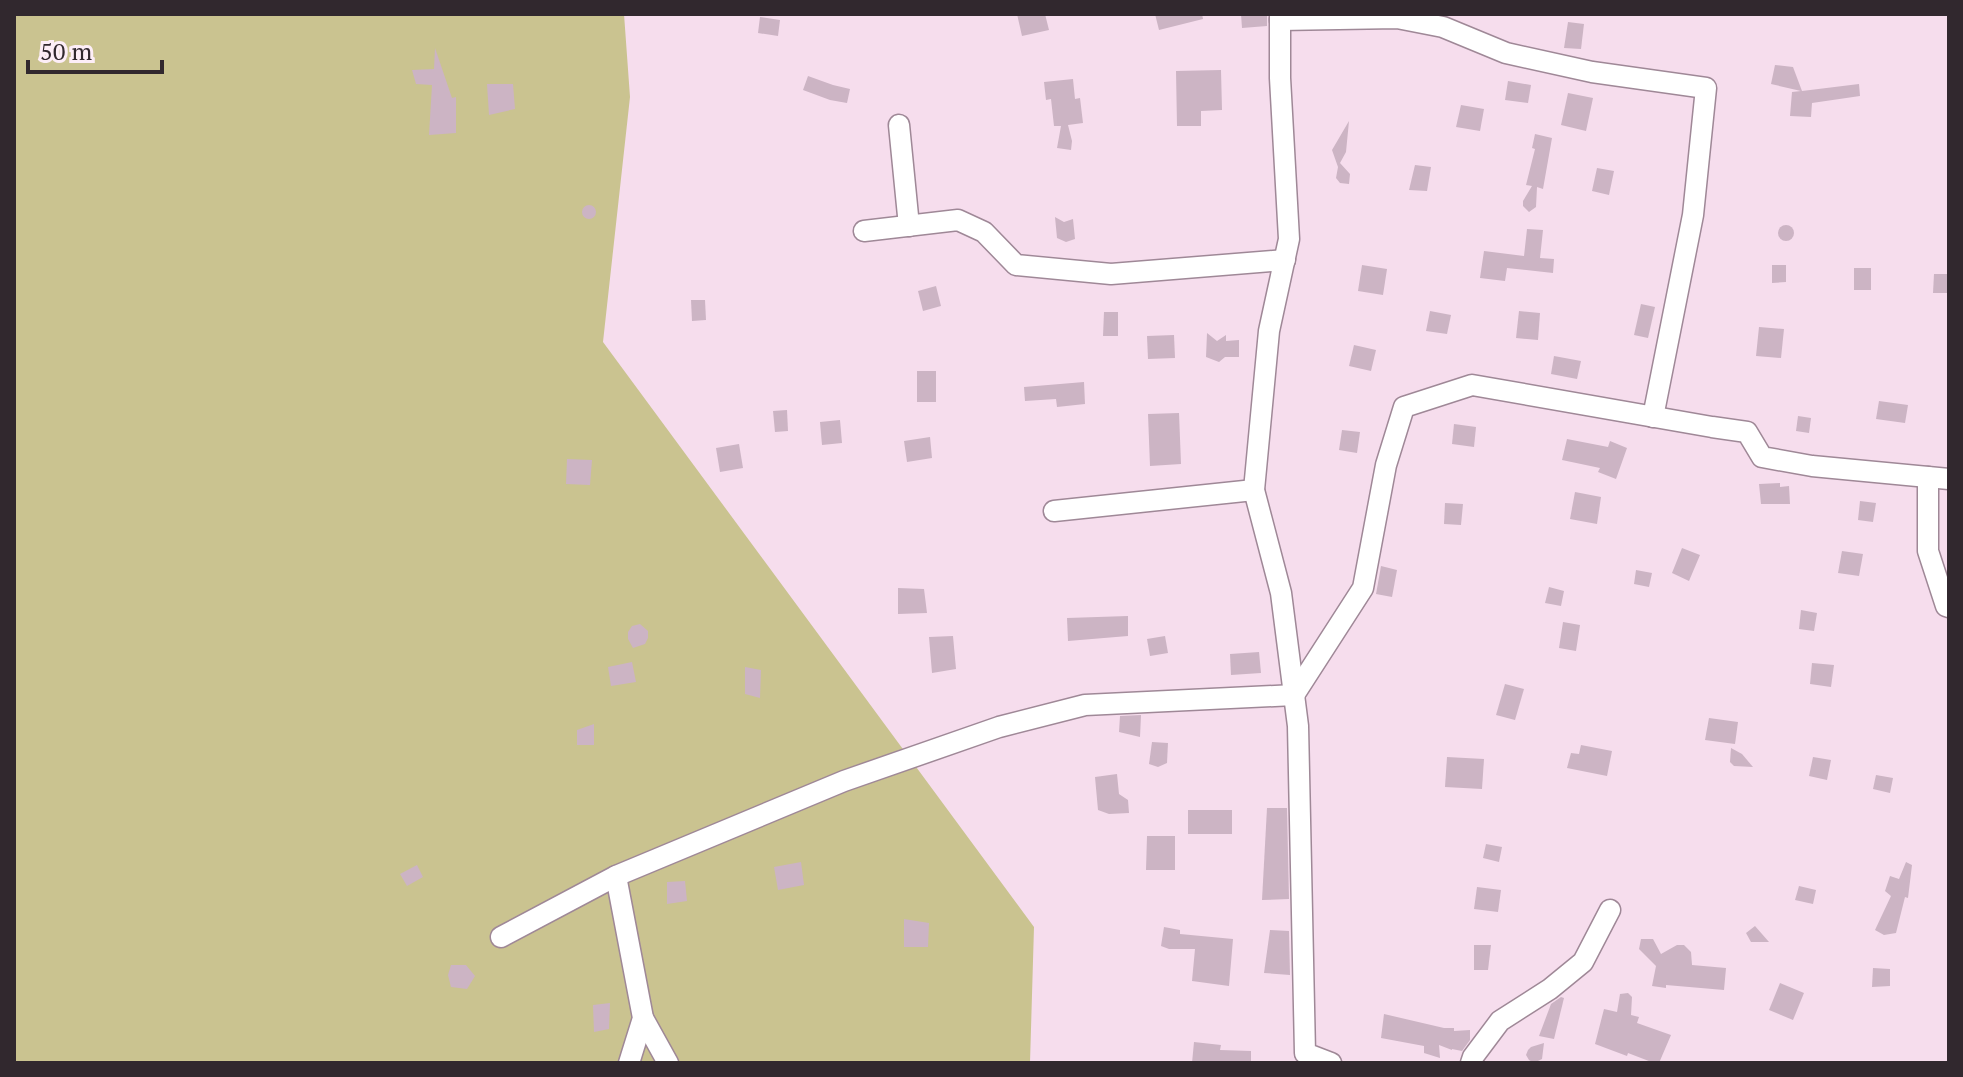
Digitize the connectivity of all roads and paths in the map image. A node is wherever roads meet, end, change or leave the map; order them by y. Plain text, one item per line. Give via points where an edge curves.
1 (1280, 17) edge
2 (899, 125) dead end
3 (909, 226) junction
4 (864, 231) dead end
5 (1285, 260) junction
6 (1653, 417) junction
7 (1928, 477) junction
8 (1949, 479) edge
9 (1254, 490) junction
10 (1054, 511) dead end
11 (1949, 607) edge
12 (1294, 695) junction
13 (616, 876) junction
14 (1610, 910) dead end
15 (501, 937) dead end
16 (643, 1018) junction
17 (629, 1063) edge
18 (668, 1063) edge
19 (1331, 1063) edge
20 (1471, 1063) edge

1 - 5 street via 1289,239
1 - 6 street via 1397,18 1443,27 1506,53 1706,88 1693,215
2 - 3 street
3 - 4 street
3 - 5 street via 958,220 984,232 1016,265 1095,273
5 - 9 street via 1269,331
6 - 7 street via 1747,432 1762,457
6 - 12 street via 1472,385 1404,407 1386,465 1363,588
7 - 8 street
7 - 11 street via 1928,551
9 - 10 street
9 - 12 street via 1281,593
12 - 13 street via 1085,705 999,727 844,781
12 - 19 street via 1305,1053
13 - 15 street
13 - 16 street
14 - 20 street via 1583,962 1500,1021
16 - 17 street
16 - 18 street

